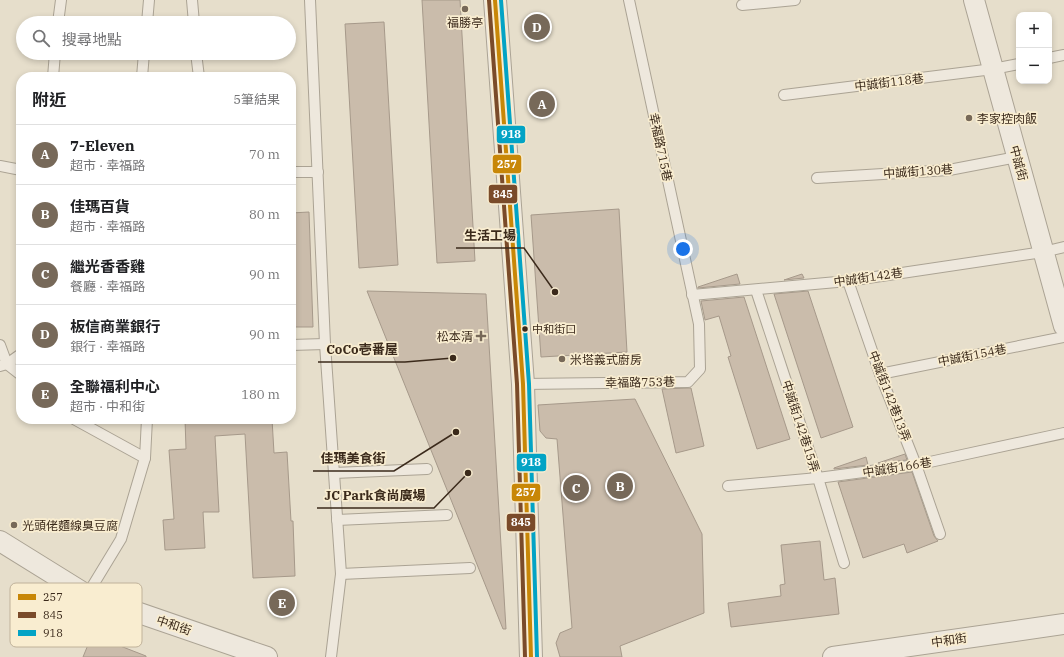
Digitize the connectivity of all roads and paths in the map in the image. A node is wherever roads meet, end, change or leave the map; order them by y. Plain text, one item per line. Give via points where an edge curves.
1 (61, 0) edge
2 (149, 0) edge
3 (192, 0) edge
4 (310, 0) edge
5 (495, 0) edge
6 (629, 0) edge
7 (794, 0) edge
8 (974, 0) edge
9 (742, 5) dead end
10 (59, 16) edge
11 (148, 16) edge
12 (193, 16) edge
13 (1064, 55) edge
14 (1052, 57) edge
15 (54, 60) edge
16 (143, 60) edge
17 (197, 60) edge
18 (1016, 65) edge
19 (993, 69) junction
20 (53, 72) edge
21 (142, 72) edge
22 (198, 72) edge
23 (784, 95) dead end
24 (1017, 157) junction
25 (0, 166) edge
26 (16, 169) edge
27 (296, 172) edge
28 (318, 172) junction
29 (817, 178) dead end
30 (1064, 248) edge
31 (1043, 252) junction
32 (848, 281) junction
33 (756, 290) junction
34 (692, 295) junction
35 (1064, 326) edge
36 (1064, 337) edge
37 (325, 344) junction
38 (0, 345) edge
39 (296, 345) edge
40 (16, 357) edge
41 (3, 365) edge
42 (16, 372) edge
43 (880, 374) junction
44 (523, 384) junction
45 (83, 424) edge
46 (147, 424) edge
47 (1064, 433) edge
48 (145, 458) junction
49 (916, 465) junction
50 (427, 469) dead end
51 (334, 473) junction
52 (818, 478) junction
53 (728, 486) dead end
54 (447, 515) dead end
55 (337, 520) junction
56 (940, 534) dead end
57 (0, 541) edge
58 (844, 563) dead end
59 (470, 568) dead end
60 (341, 574) junction
61 (68, 583) edge
62 (94, 583) edge
63 (142, 614) edge
64 (1064, 624) edge
65 (267, 657) edge
66 (331, 657) edge
67 (531, 657) edge
68 (833, 657) edge

1 - 10 lane
2 - 11 lane
3 - 12 lane
4 - 28 lane
5 - 44 street
6 - 34 lane, 幸福路715巷
7 - 9 lane
8 - 19 street, 中誠街
13 - 14 lane
15 - 20 lane
16 - 21 lane
17 - 22 lane
18 - 19 lane, 中誠街118巷
19 - 23 lane, 中誠街118巷
19 - 24 street, 中誠街
24 - 29 lane, 中誠街130巷 via 949,170
24 - 31 street, 中誠街
25 - 26 lane
27 - 28 lane
28 - 37 lane
30 - 31 lane, 中誠街142巷
31 - 32 lane, 中誠街142巷
31 - 35 street, 中誠街
32 - 33 lane, 中誠街142巷
32 - 43 lane, 中誠街142巷13弄
33 - 34 lane, 中誠街142巷
33 - 52 lane, 中誠街142巷15弄
34 - 44 lane, 幸福路753巷 via 699,324 700,369 688,382
36 - 43 lane, 中誠街154巷
37 - 39 lane
37 - 51 lane
38 - 41 lane
40 - 41 lane
41 - 42 lane
43 - 49 lane, 中誠街142巷13弄
44 - 67 street
45 - 48 lane
46 - 48 lane
47 - 49 lane, 中誠街166巷
48 - 62 lane via 121,539
49 - 52 lane, 中誠街166巷
49 - 56 lane, 中誠街142巷13弄
50 - 51 lane
51 - 55 lane
52 - 53 lane, 中誠街166巷
52 - 58 lane, 中誠街142巷15弄
54 - 55 lane
55 - 60 lane
57 - 61 street, 中和街
59 - 60 lane
60 - 66 lane
63 - 65 street, 中和街
64 - 68 street, 中和街

